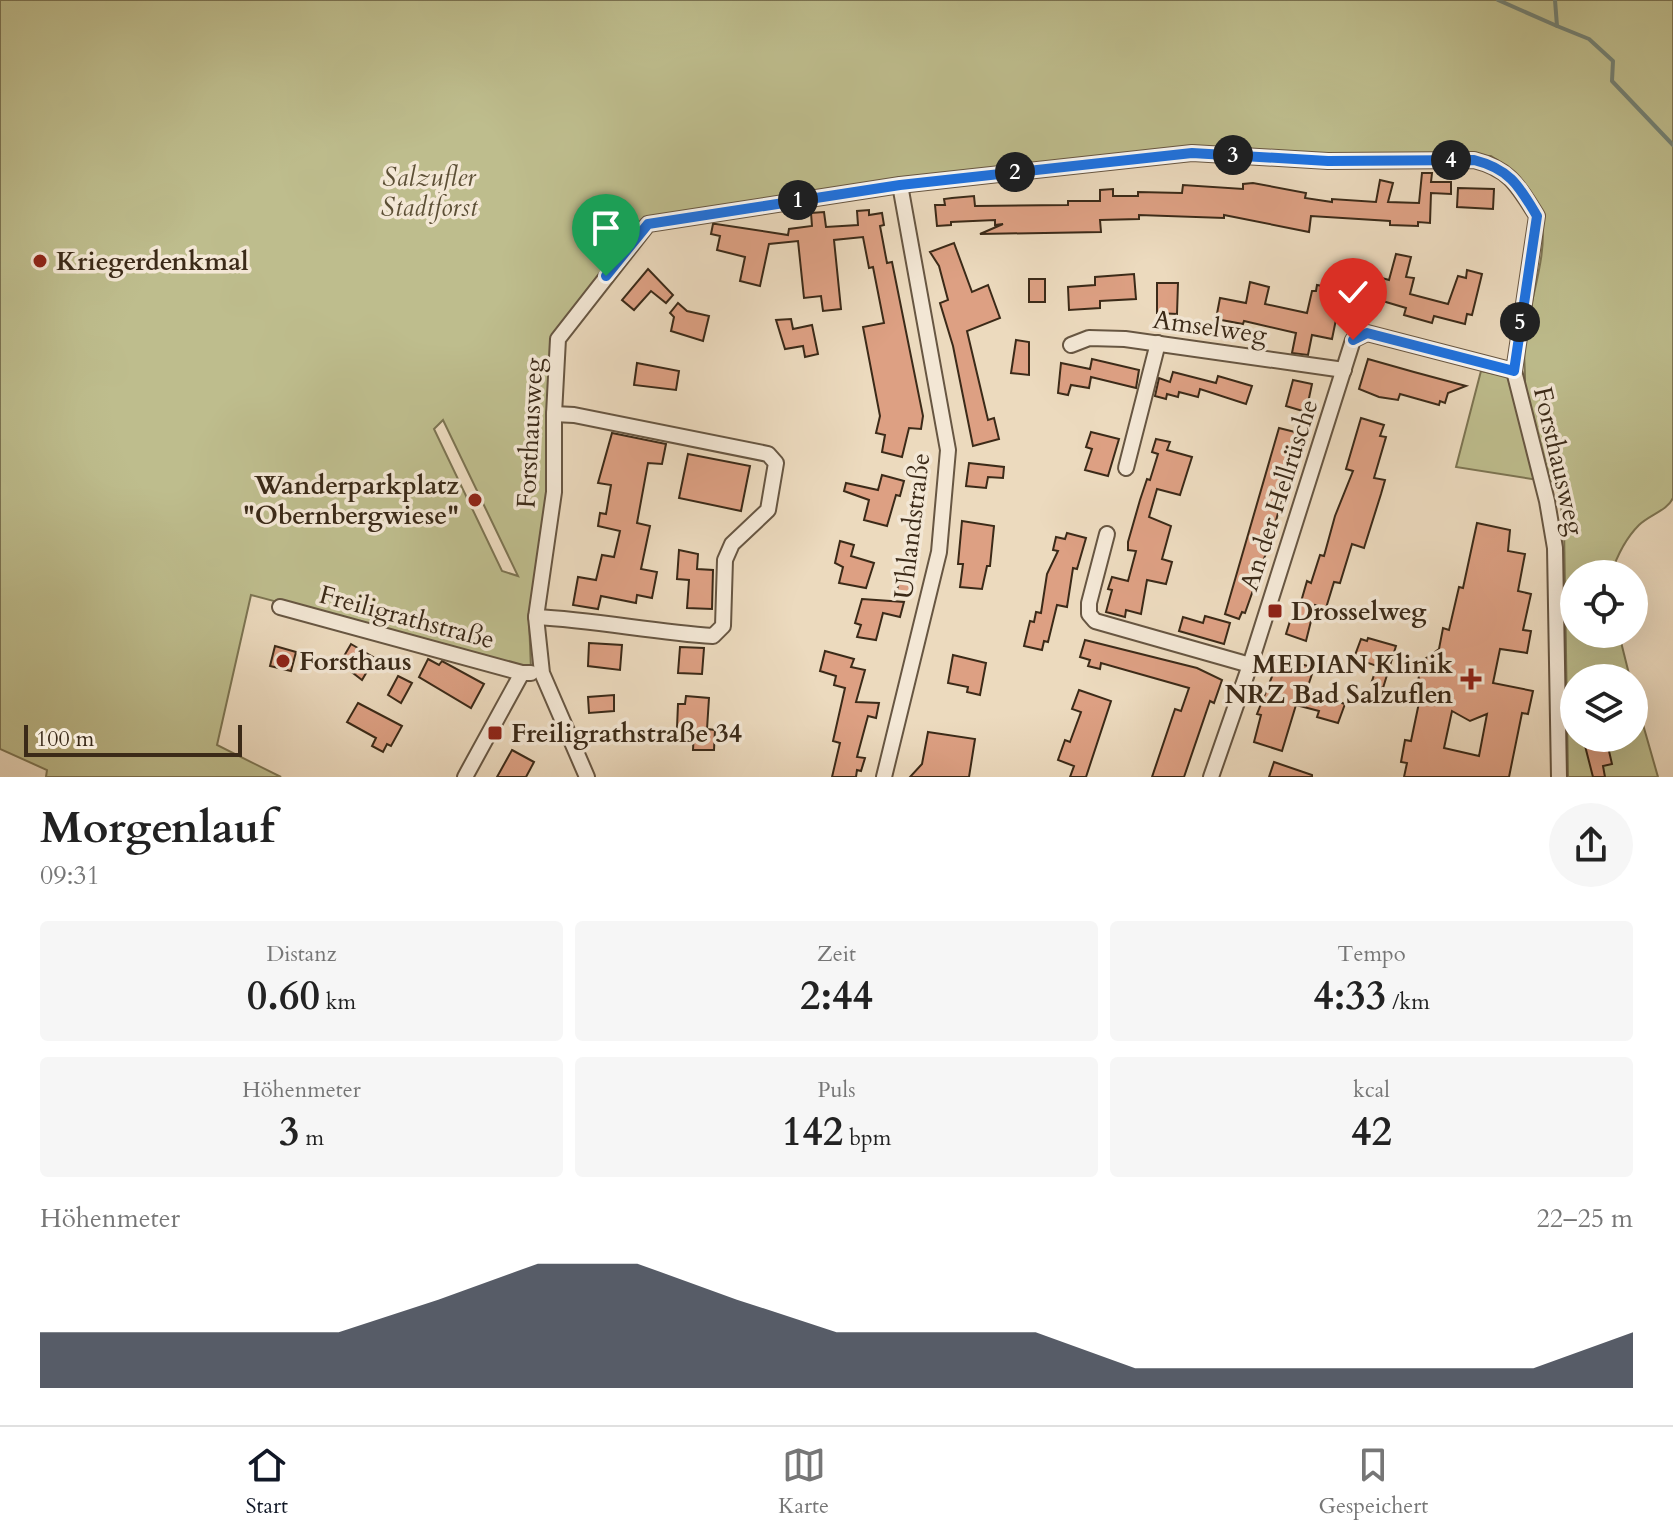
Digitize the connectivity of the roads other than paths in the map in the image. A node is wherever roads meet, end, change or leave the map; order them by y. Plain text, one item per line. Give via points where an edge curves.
1 (900, 185) junction
2 (1158, 343) junction
3 (1071, 345) dead end
4 (1344, 370) junction
5 (1514, 371) junction
6 (554, 414) junction
7 (1126, 468) dead end
8 (1107, 534) dead end
9 (280, 607) dead end
10 (536, 617) junction
11 (1250, 665) junction
12 (522, 673) junction
13 (542, 673) junction
14 (465, 777) edge
15 (587, 777) edge
16 (884, 777) edge
17 (1211, 777) edge
18 (1559, 777) edge

1 - 5 street, Forsthausweg via 1192,153 1328,161 1474,160 1497,166 1537,216
1 - 6 street, Forsthausweg via 648,224 558,339
1 - 16 street, Uhlandstraße via 948,450 939,552
2 - 3 street, Amselweg via 1089,338
2 - 4 street, Amselweg
2 - 7 street
4 - 5 street, An der Hellrüsche via 1353,340 1367,333
4 - 11 street, An der Hellrüsche
5 - 18 street, Forsthausweg via 1555,548
6 - 10 street, Forsthausweg via 554,492
6 - 10 street via 768,454 776,463 768,510 732,544 725,560 723,626 713,636
8 - 11 street via 1089,603 1095,621
9 - 12 street, Freiligrathstraße
10 - 13 street, Forsthausweg
11 - 17 street, An der Hellrüsche
12 - 13 street, Freiligrathstraße
12 - 14 street, Freiligrathstraße
13 - 15 street, Forsthausweg

